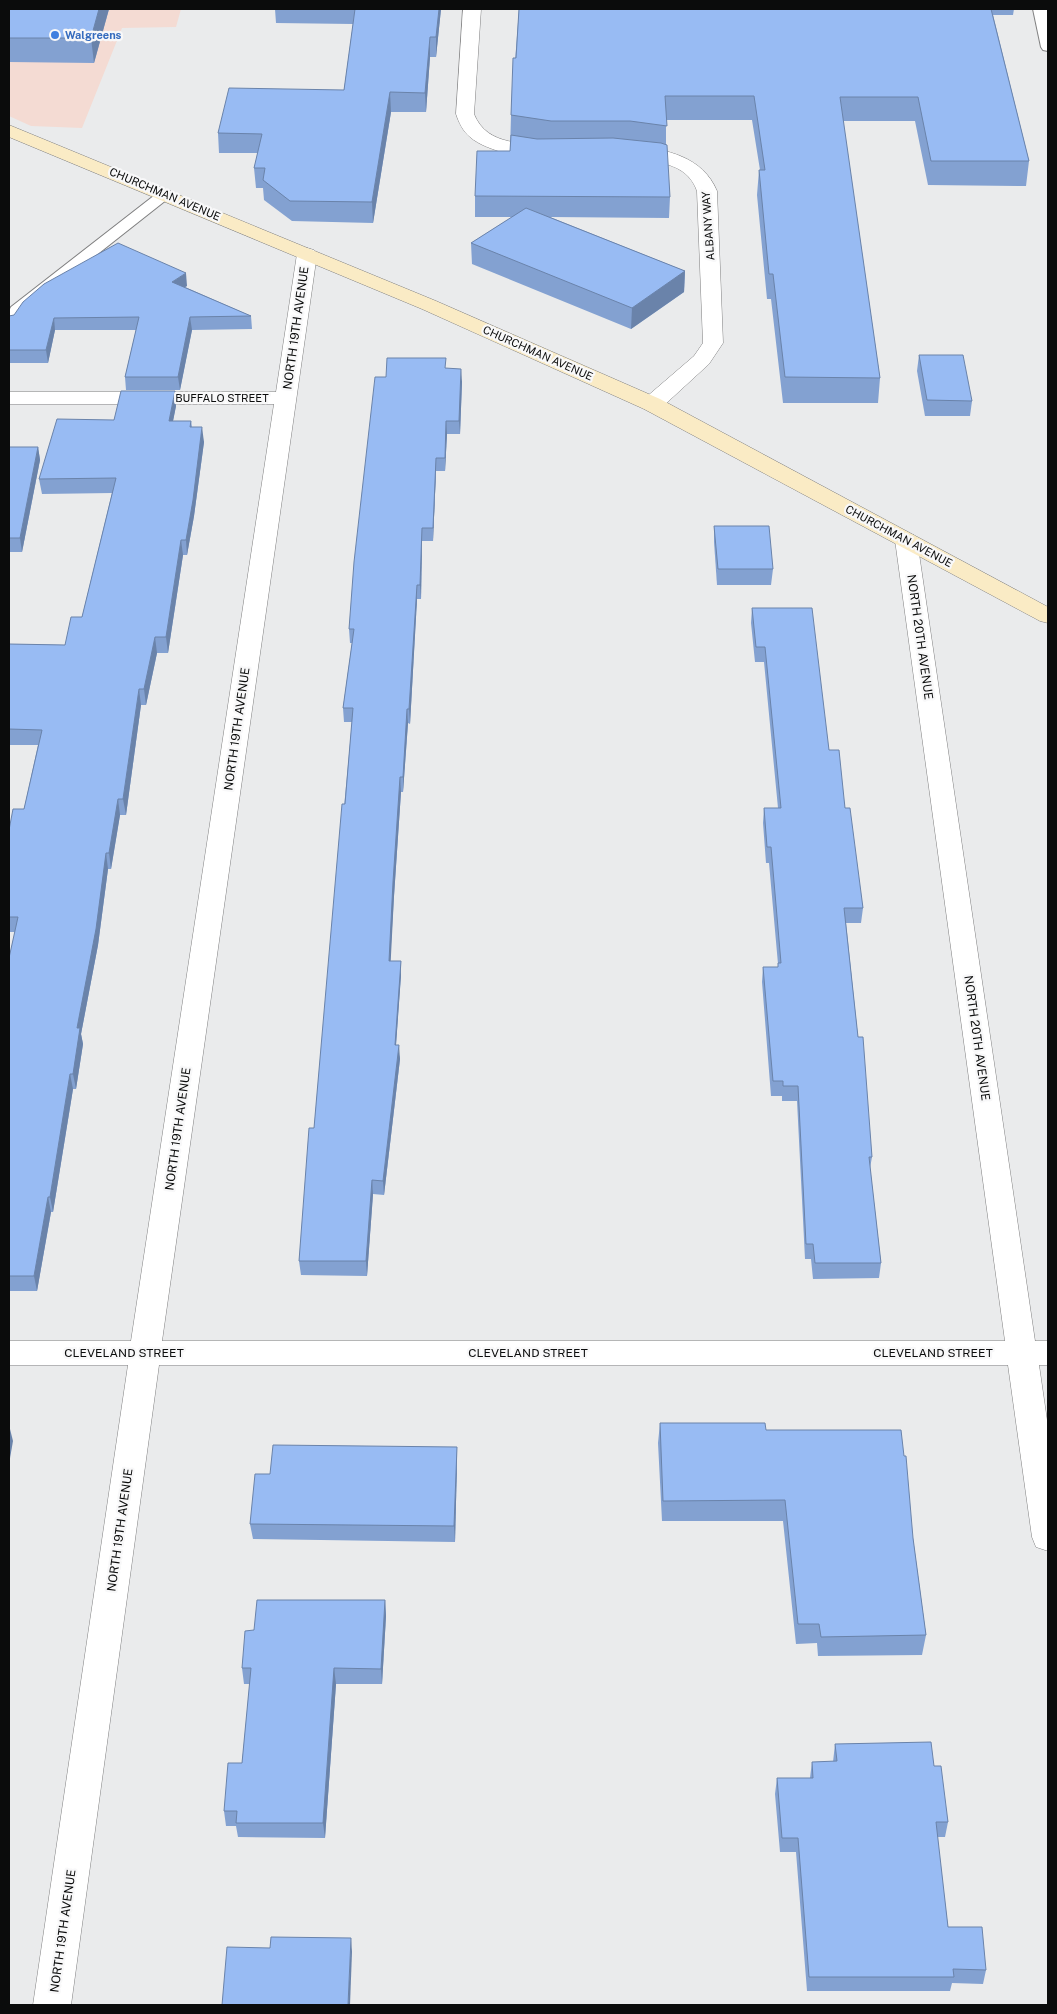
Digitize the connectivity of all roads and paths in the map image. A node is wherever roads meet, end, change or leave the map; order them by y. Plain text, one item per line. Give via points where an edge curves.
1 (472, 9) edge
2 (1040, 9) edge
3 (1048, 47) edge
4 (9, 130) edge
5 (564, 152) edge
6 (612, 152) edge
7 (165, 194) junction
8 (307, 254) junction
9 (9, 323) edge
10 (9, 398) edge
11 (286, 398) junction
12 (652, 404) junction
13 (906, 540) junction
14 (1048, 616) edge
15 (9, 1353) edge
16 (145, 1353) junction
17 (1035, 1353) edge
18 (1048, 1537) edge
19 (52, 2005) edge

1 - 5 street via 466,122 478,134 503,146 523,151
2 - 3 lane
4 - 7 main road, CHURCHMAN AVENUE
6 - 12 street, ALBANY WAY via 643,152 681,164 696,172 707,191 713,343 702,360
7 - 8 main road, CHURCHMAN AVENUE
7 - 9 lane via 17,310
8 - 11 street, NORTH 19TH AVENUE
8 - 12 main road, CHURCHMAN AVENUE
10 - 11 street, BUFFALO STREET
11 - 16 street, NORTH 19TH AVENUE
12 - 13 main road, CHURCHMAN AVENUE
13 - 14 main road, CHURCHMAN AVENUE
13 - 17 street, NORTH 20TH AVENUE
15 - 16 street, CLEVELAND STREET
16 - 17 street, CLEVELAND STREET
16 - 19 street, NORTH 19TH AVENUE
17 - 18 street, NORTH 20TH AVENUE

